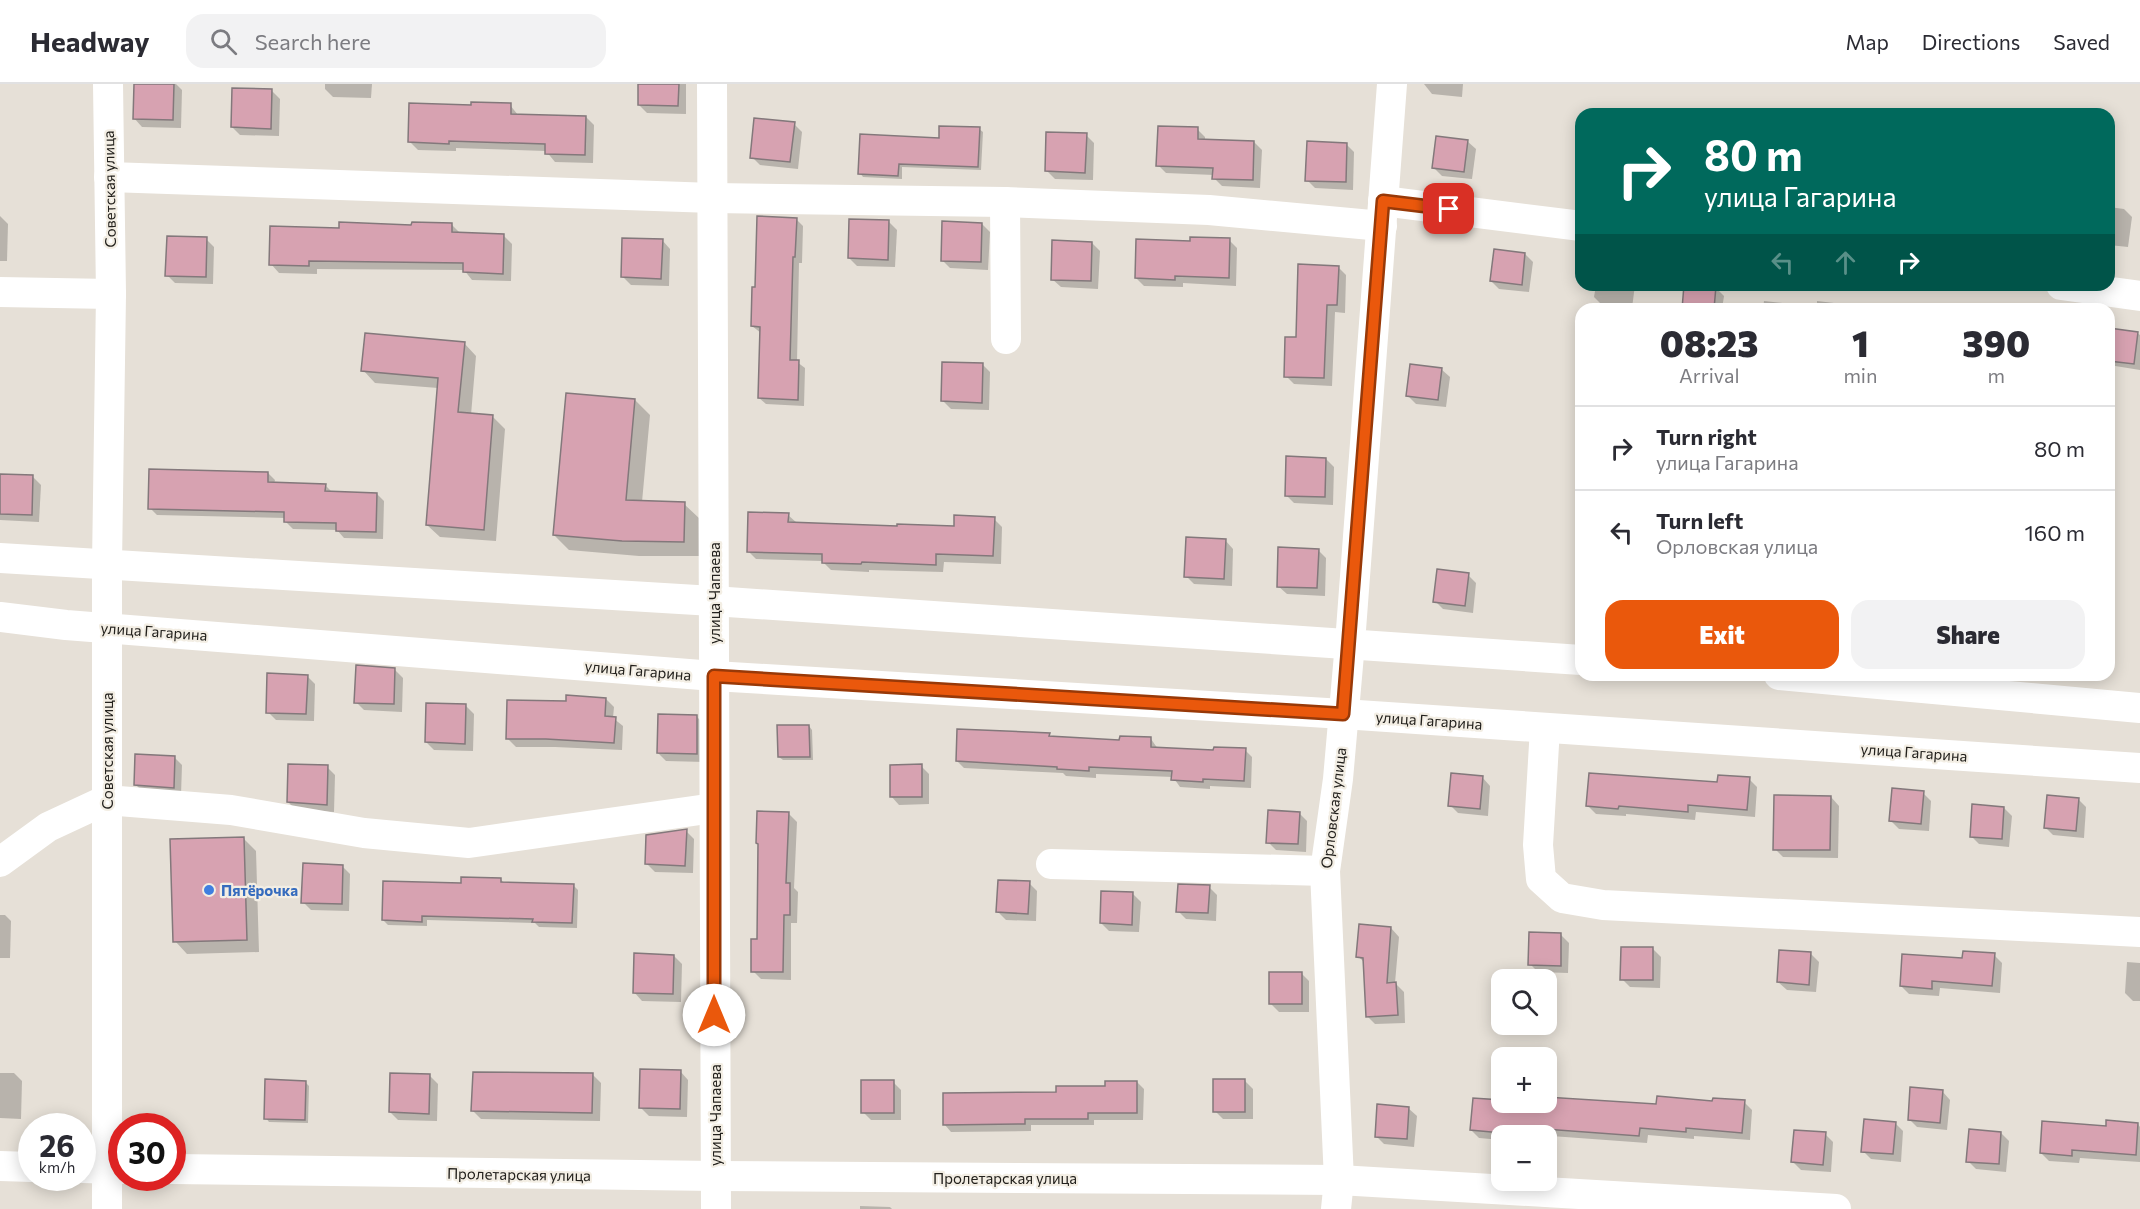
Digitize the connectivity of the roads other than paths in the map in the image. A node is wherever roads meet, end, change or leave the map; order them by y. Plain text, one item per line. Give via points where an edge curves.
1 (108, 84) edge
2 (712, 84) edge
3 (1392, 84) edge
4 (109, 177) junction
5 (713, 198) junction
6 (1005, 202) junction
7 (1383, 214) junction
8 (1575, 226) edge
9 (2104, 291) edge
10 (0, 292) edge
11 (111, 294) junction
12 (2140, 296) edge
13 (1006, 339) dead end
14 (0, 558) edge
15 (107, 564) junction
16 (713, 601) junction
17 (0, 617) edge
18 (108, 628) junction
19 (1350, 643) junction
20 (1575, 660) edge
21 (714, 676) junction
22 (1845, 681) edge
23 (2140, 708) edge
24 (1343, 714) junction
25 (1545, 728) junction
26 (2140, 768) edge
27 (106, 800) junction
28 (714, 808) junction
29 (0, 862) edge
30 (1051, 864) dead end
31 (1324, 871) junction
32 (2140, 932) edge
33 (0, 1166) edge
34 (18, 1167) edge
35 (104, 1168) edge
36 (186, 1169) edge
37 (715, 1176) junction
38 (1338, 1195) edge
39 (107, 1209) edge
40 (716, 1209) edge
41 (1836, 1209) edge

1 - 4 street, Советская улица
2 - 5 street, улица Чапаева
3 - 7 street, Орловская улица
4 - 5 street
4 - 11 street, Советская улица
5 - 6 street
5 - 16 street, улица Чапаева
6 - 7 street
6 - 13 street
7 - 8 street
7 - 19 street, Орловская улица
9 - 12 street
10 - 11 street
11 - 15 street, Советская улица
14 - 15 street
15 - 16 street
15 - 18 street, Советская улица
16 - 19 street
16 - 21 street, улица Чапаева
17 - 18 street, улица Гагарина
18 - 21 street, улица Гагарина
18 - 27 street, Советская улица
19 - 20 street
19 - 24 street, Орловская улица
21 - 24 street, улица Гагарина
21 - 28 street, улица Чапаева
22 - 23 street
24 - 25 street, улица Гагарина
24 - 31 street, Орловская улица
25 - 26 street, улица Гагарина
25 - 32 street via 1538,845 1541,879 1563,898 1603,905
27 - 28 street via 231,810 364,833 469,843
27 - 29 street via 48,827
27 - 35 street, Советская улица
28 - 37 street, улица Чапаева
30 - 31 street
31 - 38 street, Орловская улица
33 - 34 street
35 - 39 street, Советская улица
36 - 37 street, Пролетарская улица
37 - 38 street, Пролетарская улица
37 - 40 street, улица Чапаева
38 - 41 street, Пролетарская улица

